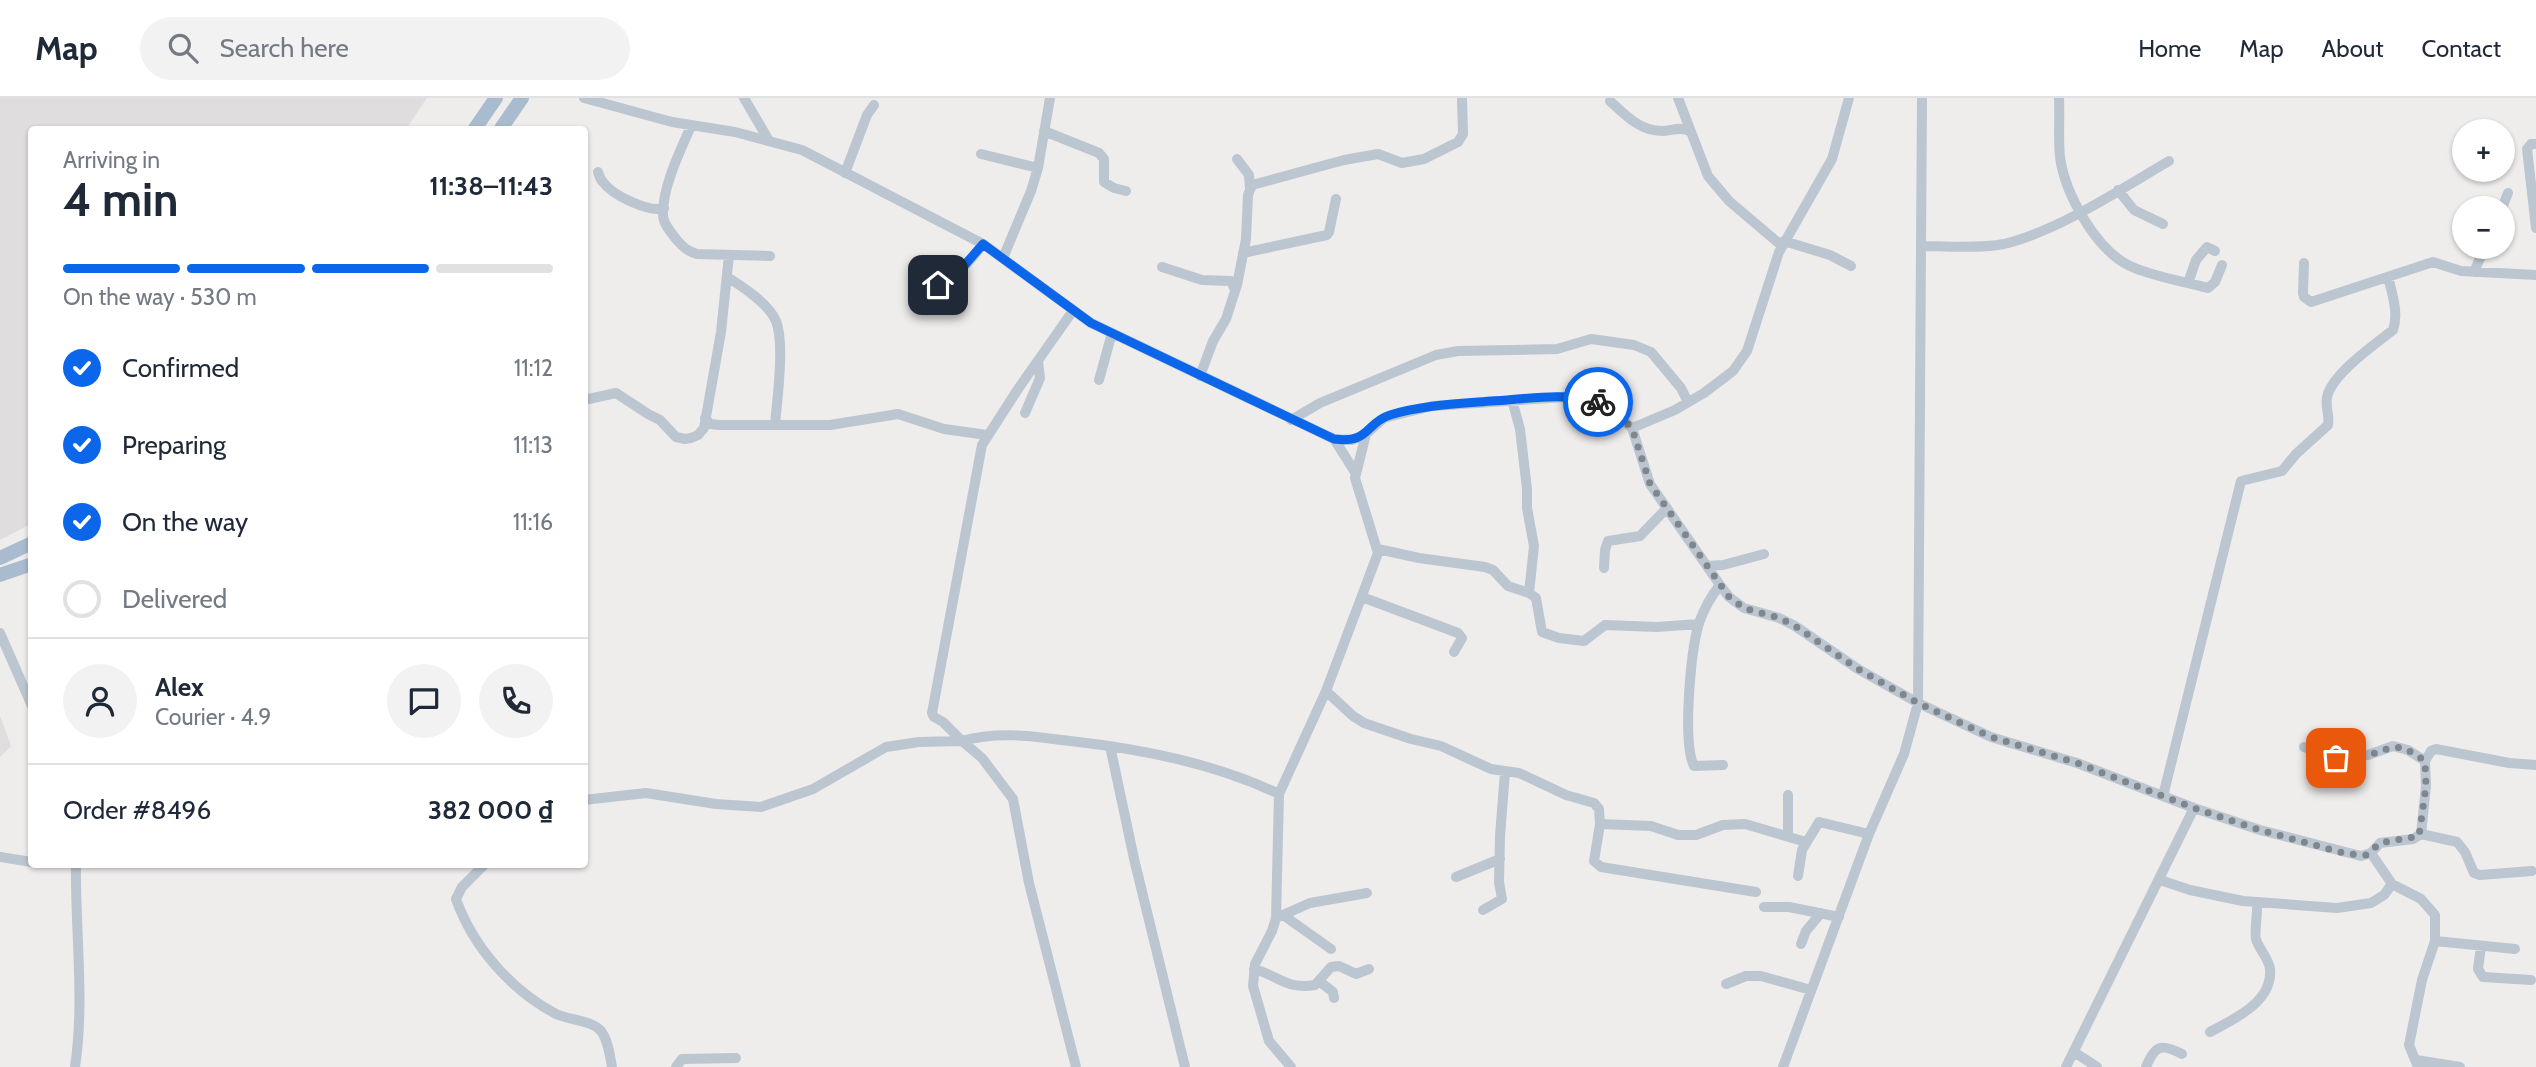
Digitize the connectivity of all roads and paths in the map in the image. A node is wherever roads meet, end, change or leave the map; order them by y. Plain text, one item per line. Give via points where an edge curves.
1 (496, 98) edge
2 (522, 98) edge
3 (584, 98) edge
4 (744, 98) edge
5 (1050, 98) edge
6 (1462, 98) edge
7 (1678, 98) edge
8 (1849, 98) edge
9 (1922, 98) edge
10 (2059, 98) edge
11 (1610, 100) dead end
12 (874, 105) dead end
13 (477, 126) edge
14 (503, 126) edge
15 (691, 126) junction
16 (1044, 131) junction
17 (1689, 131) junction
18 (768, 139) junction
19 (2536, 144) edge
20 (981, 154) dead end
21 (1237, 159) dead end
22 (2169, 160) dead end
23 (1038, 168) junction
24 (598, 172) dead end
25 (845, 173) junction
26 (1250, 188) junction
27 (2118, 190) junction
28 (1126, 191) dead end
29 (2508, 193) dead end
30 (2507, 196) edge
31 (1336, 199) dead end
32 (664, 208) junction
33 (2080, 213) junction
34 (2163, 224) dead end
35 (2536, 228) edge
36 (983, 244) junction
37 (1783, 244) junction
38 (1922, 246) junction
39 (2215, 251) dead end
40 (1243, 253) junction
41 (729, 255) junction
42 (770, 256) dead end
43 (1003, 258) junction
44 (2480, 259) edge
45 (2304, 263) dead end
46 (2222, 265) dead end
47 (1851, 266) dead end
48 (1162, 267) dead end
49 (2474, 272) junction
50 (2536, 275) edge
51 (727, 277) junction
52 (2388, 277) junction
53 (2188, 283) junction
54 (929, 288) dead end
55 (1235, 290) junction
56 (1072, 312) junction
57 (1112, 333) junction
58 (1038, 361) junction
59 (1200, 376) junction
60 (1099, 380) dead end
61 (588, 399) edge
62 (1512, 400) junction
63 (1688, 402) junction
64 (1025, 413) dead end
65 (705, 418) junction
66 (1291, 420) junction
67 (775, 425) junction
68 (1632, 428) junction
69 (1366, 434) junction
70 (987, 435) junction
71 (1334, 439) junction
72 (1356, 472) junction
73 (1667, 508) junction
74 (27, 546) edge
75 (1378, 549) junction
76 (1764, 554) dead end
77 (0, 558) edge
78 (28, 565) edge
79 (1707, 566) junction
80 (1604, 568) dead end
81 (0, 575) edge
82 (1720, 584) junction
83 (1529, 593) junction
84 (1362, 597) junction
85 (1699, 624) junction
86 (0, 632) edge
87 (1454, 652) dead end
88 (1326, 691) junction
89 (28, 697) edge
90 (1918, 703) junction
91 (962, 741) junction
92 (1110, 746) junction
93 (2304, 747) dead end
94 (2425, 761) junction
95 (1723, 765) dead end
96 (2536, 765) edge
97 (1505, 772) junction
98 (1279, 794) junction
99 (1788, 795) dead end
100 (2163, 796) junction
101 (588, 800) edge
102 (2194, 808) junction
103 (1600, 824) junction
104 (1869, 834) junction
105 (2421, 835) junction
106 (1788, 836) junction
107 (1806, 842) junction
108 (2371, 853) junction
109 (0, 857) edge
110 (1500, 859) junction
111 (28, 861) edge
112 (76, 868) edge
113 (481, 868) edge
114 (2532, 871) dead end
115 (1798, 876) dead end
116 (1456, 877) dead end
117 (2160, 880) junction
118 (2392, 884) junction
119 (1756, 892) dead end
120 (1367, 893) dead end
121 (2257, 902) junction
122 (1763, 907) dead end
123 (1483, 910) dead end
124 (1821, 913) junction
125 (1280, 916) junction
126 (1839, 917) junction
127 (2435, 941) junction
128 (1801, 944) dead end
129 (2481, 946) junction
130 (1331, 948) dead end
131 (2515, 949) dead end
132 (1369, 969) dead end
133 (1254, 970) junction
134 (2531, 980) dead end
135 (1319, 981) junction
136 (1726, 984) dead end
137 (1811, 990) junction
138 (1334, 998) dead end
139 (2210, 1032) dead end
140 (2074, 1052) junction
141 (2182, 1054) dead end
142 (736, 1058) dead end
143 (2417, 1064) edge
144 (75, 1067) edge
145 (612, 1067) edge
146 (676, 1067) edge
147 (1076, 1067) edge
148 (1185, 1067) edge
149 (1291, 1067) edge
150 (1783, 1067) edge
151 (2066, 1067) edge
152 (2097, 1067) edge
153 (2146, 1067) edge
154 (2460, 1067) edge

1 - 13 main road
2 - 14 main road
3 - 15 street
4 - 18 street
5 - 16 street
6 - 26 street via 1463,134 1449,148 1410,163 1378,154 1344,160
7 - 17 street
8 - 37 street via 1832,159
9 - 38 street
10 - 33 street via 2061,160
11 - 17 street via 1642,127
12 - 25 street
15 - 18 street
15 - 32 street via 675,163
16 - 23 street
16 - 28 street via 1099,153 1104,159 1104,182
17 - 37 street via 1715,186
18 - 25 street via 802,150
19 - 35 street via 2527,149
20 - 23 street
21 - 26 street via 1249,175
22 - 27 street
23 - 43 street
24 - 32 street via 603,184 616,193 647,209
25 - 36 street
26 - 40 street
27 - 33 street
27 - 34 street via 2134,210
29 - 30 street
31 - 40 street via 1327,235
32 - 41 street via 666,225 687,251
33 - 38 street via 2005,243 1977,248
33 - 53 street via 2107,249 2130,266
36 - 43 street
36 - 54 street via 963,267
37 - 47 street via 1830,255
37 - 63 street via 1747,351 1733,371
38 - 90 street
39 - 53 street via 2207,247 2202,252
40 - 55 street
41 - 42 street
41 - 51 street
43 - 56 street
44 - 49 street
45 - 52 street via 2304,297 2311,302
46 - 53 street via 2208,288
48 - 55 street via 1202,280 1231,281
49 - 50 street
49 - 52 street via 2433,262
51 - 65 street
51 - 67 street via 776,320 780,344
52 - 100 street via 2395,325 2333,385 2326,402 2328,425 2282,471 2241,481
55 - 59 street
56 - 57 street
56 - 58 street
57 - 59 street
57 - 60 street
58 - 64 street via 1040,378
58 - 70 street
59 - 66 street
61 - 65 street via 616,393 685,439 698,435
62 - 68 street via 1590,400 1613,410
62 - 69 street via 1432,406 1391,415
62 - 83 street via 1520,429 1534,546
63 - 66 street via 1651,352 1591,339 1557,349 1436,355
63 - 68 street
65 - 67 street via 719,425
66 - 71 street
67 - 70 street via 830,425 898,414 944,429
68 - 73 street via 1646,477
69 - 71 street via 1352,440
69 - 72 street
70 - 91 street via 932,713
71 - 72 street
72 - 75 street
73 - 79 street
73 - 80 street via 1640,536 1608,541
74 - 77 main road
75 - 83 street via 1485,567 1508,586
75 - 84 street
76 - 79 street
78 - 81 main road
79 - 82 street
82 - 85 street
82 - 90 street via 1744,608 1795,626 1832,654
83 - 85 street via 1538,602 1542,632 1569,641 1584,641 1605,625
84 - 87 street via 1458,633 1462,638
84 - 88 street
85 - 95 street via 1688,707 1691,760 1694,766
86 - 89 street
88 - 97 street via 1364,723 1441,746
88 - 98 street
90 - 100 street via 1991,737
90 - 104 street via 1903,754
91 - 92 street via 1012,735
91 - 101 street via 886,747 813,789 761,807 646,793
91 - 147 street via 982,758 1013,799 1029,883
92 - 98 street via 1200,765
92 - 148 street
93 - 94 street via 2336,758 2368,755 2393,746
94 - 96 street via 2435,749
94 - 105 street
97 - 103 street via 1519,773 1594,803
97 - 110 street
98 - 125 street
99 - 106 street
100 - 102 street
102 - 108 street via 2347,854
102 - 117 street
103 - 106 street via 1651,826 1678,835 1696,835 1723,825 1745,824
103 - 119 street via 1594,861 1601,867
104 - 107 street via 1819,821
104 - 126 street
105 - 108 street via 2380,843
105 - 114 street via 2457,842 2474,873 2480,875
106 - 107 street
107 - 115 street
108 - 118 street
109 - 111 street
110 - 116 street
110 - 123 street via 1502,899
112 - 144 street via 80,1021
113 - 145 street via 456,899 464,922 490,962 557,1014 600,1031
117 - 121 street
117 - 140 street
118 - 121 street via 2378,900 2353,906
118 - 127 street via 2431,908
120 - 125 street via 1310,903
121 - 139 street via 2255,937 2270,969 2268,986 2242,1014
122 - 124 street
124 - 126 street
124 - 128 street
125 - 130 street
125 - 133 street
126 - 137 street
127 - 129 street
127 - 143 street via 2410,1035
129 - 131 street
129 - 134 street via 2478,969 2483,977
132 - 135 street via 1356,974 1331,967
133 - 135 street via 1292,986
133 - 149 street via 1253,986 1266,1033
135 - 138 street
136 - 137 street via 1761,976
137 - 150 street
140 - 151 street
140 - 152 street
141 - 153 street via 2160,1047
142 - 146 street via 682,1059
143 - 154 street

